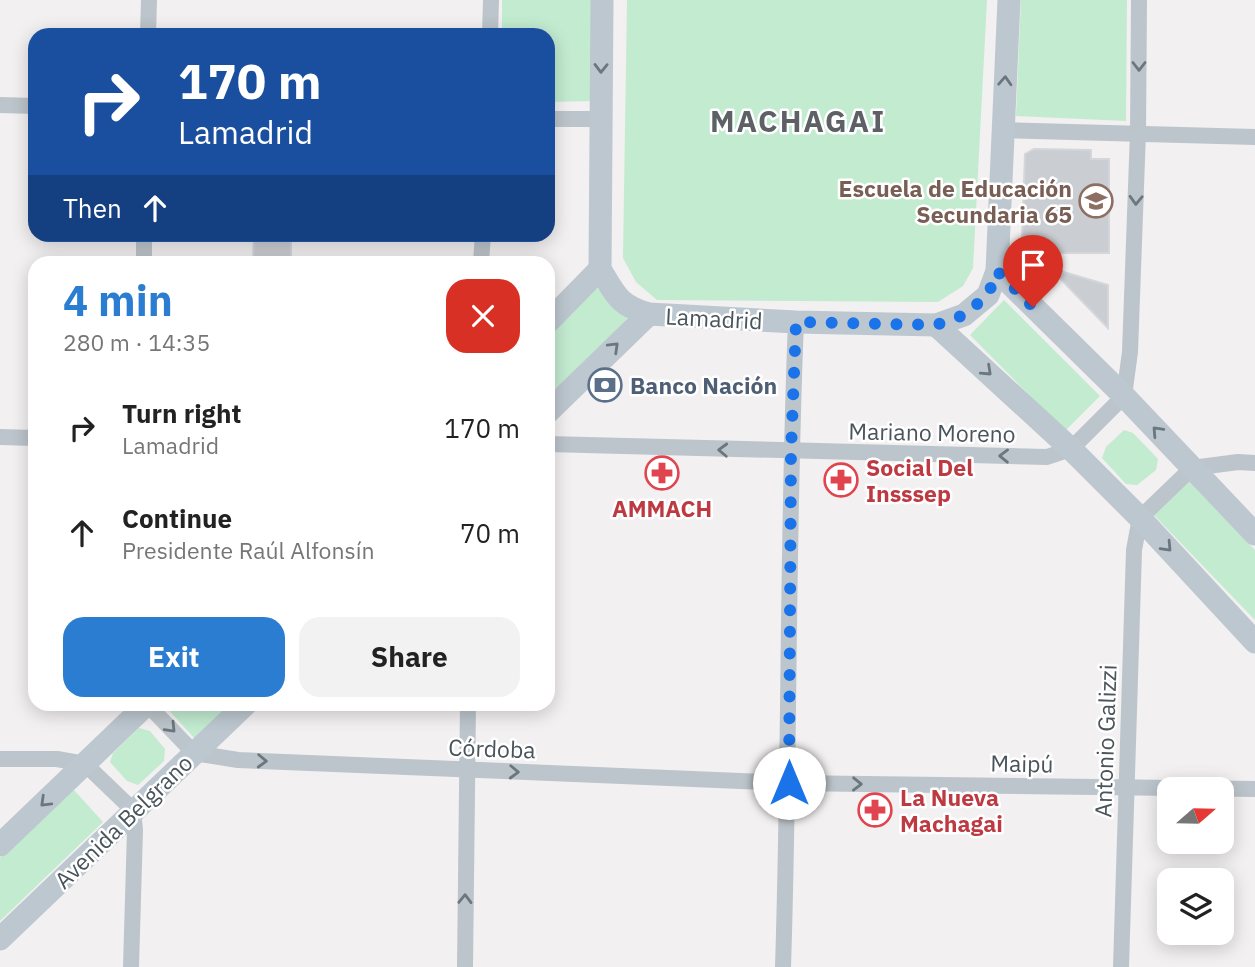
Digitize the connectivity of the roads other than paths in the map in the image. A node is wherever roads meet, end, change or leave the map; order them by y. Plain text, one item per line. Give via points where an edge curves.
1 (149, 0) edge
2 (491, 0) edge
3 (602, 0) edge
4 (1009, 0) edge
5 (1139, 0) edge
6 (148, 28) edge
7 (490, 28) edge
8 (0, 105) edge
9 (28, 106) edge
10 (555, 119) edge
11 (601, 119) junction
12 (1002, 130) junction
13 (1138, 132) junction
14 (1255, 137) edge
15 (600, 270) junction
16 (997, 271) junction
17 (649, 314) junction
18 (555, 315) edge
19 (796, 322) junction
20 (936, 325) junction
21 (1124, 396) junction
22 (555, 405) edge
23 (0, 437) edge
24 (28, 438) edge
25 (555, 444) edge
26 (1071, 449) junction
27 (791, 452) junction
28 (1255, 463) edge
29 (1192, 468) junction
30 (1140, 518) junction
31 (1255, 534) edge
32 (1255, 642) edge
33 (140, 711) edge
34 (154, 711) edge
35 (239, 711) edge
36 (468, 711) edge
37 (194, 753) junction
38 (0, 759) edge
39 (85, 764) junction
40 (467, 770) junction
41 (789, 783) junction
42 (1126, 787) junction
43 (1255, 789) edge
44 (133, 810) junction
45 (0, 845) edge
46 (0, 939) edge
47 (131, 967) edge
48 (465, 967) edge
49 (783, 967) edge
50 (1121, 967) edge

1 - 6 street
2 - 7 street
3 -> 11 street
12 -> 4 street
5 -> 13 street
8 - 9 street
10 - 11 street
11 - 15 street
12 - 13 street
12 - 16 street
13 - 14 street
13 -> 21 street via 1130,352
15 - 17 street, Lamadrid via 618,299
15 - 18 street
16 - 20 street, Lamadrid via 988,295 964,315
16 - 21 street
17 - 19 street, Lamadrid
22 -> 17 street
19 - 20 street, Lamadrid
19 - 27 street
20 -> 26 street
21 - 26 street
29 -> 21 street
23 - 24 street
27 -> 25 street, Mariano Moreno
26 -> 27 street, Mariano Moreno via 1047,457
26 - 30 street
27 - 41 street
28 - 29 street
29 - 30 street
29 - 31 street
30 -> 32 street
30 - 42 street, Antonio Galizzi via 1134,550
33 - 39 street
34 -> 37 street
35 - 37 street, Avenida Belgrano
36 - 40 street
37 -> 40 street, Córdoba via 238,760
37 - 44 street, Avenida Belgrano
38 - 39 street
39 - 44 street
39 -> 45 street
40 -> 41 street, Córdoba
48 -> 40 street
41 -> 42 street, Maipú
41 - 49 street
42 - 43 street, Maipú
42 - 50 street, Antonio Galizzi
44 - 46 street, Avenida Belgrano
44 - 47 street

